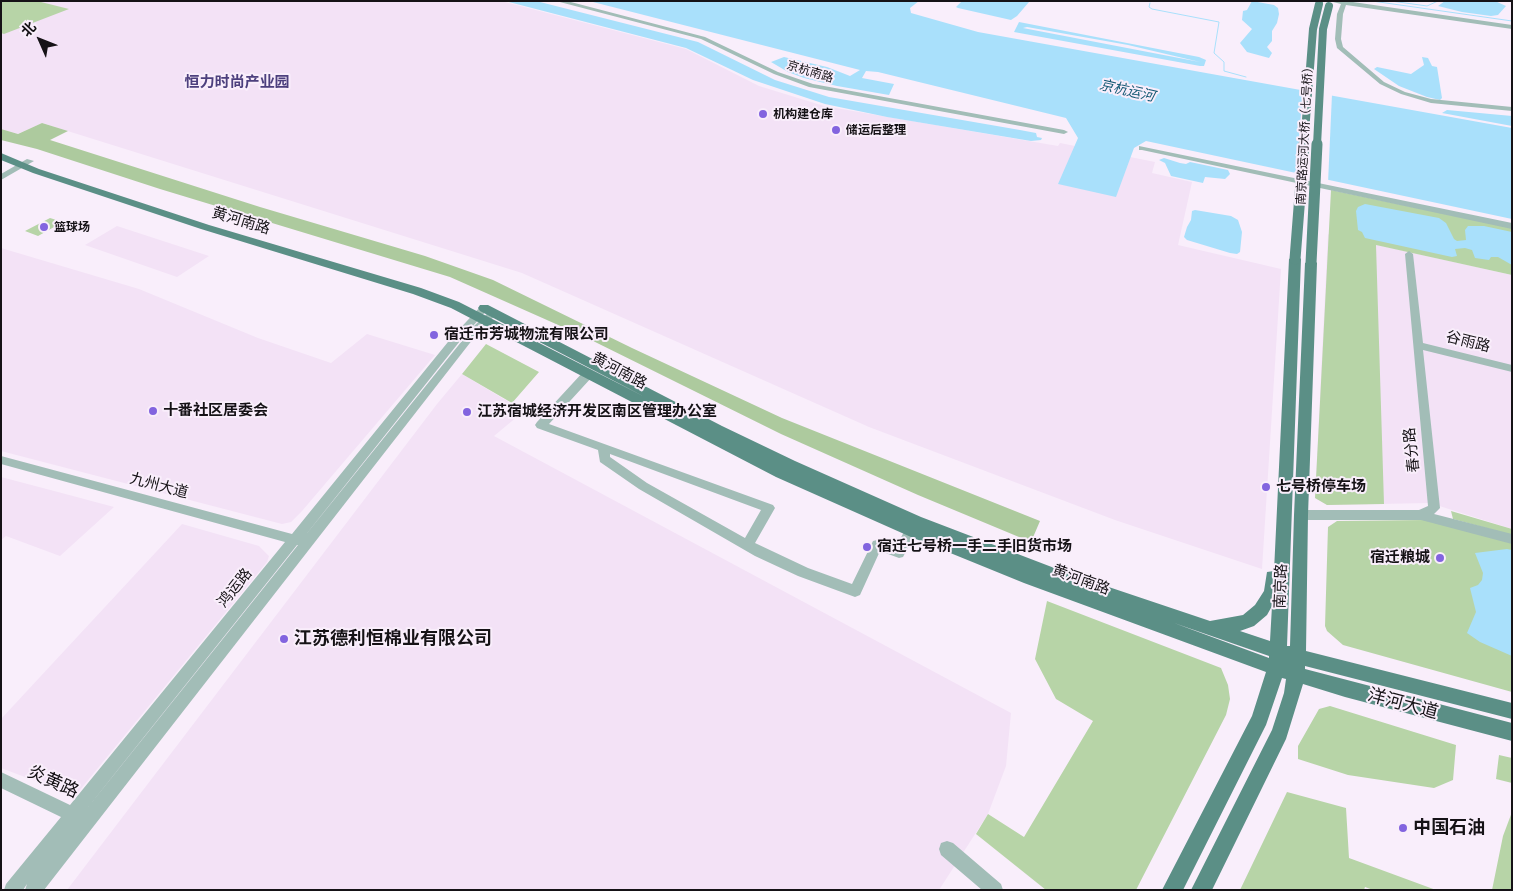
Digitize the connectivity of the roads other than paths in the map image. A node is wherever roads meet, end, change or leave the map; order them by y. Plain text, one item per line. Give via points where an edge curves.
1 (559, 1) edge
2 (1324, 2) edge
3 (1344, 3) junction
4 (1512, 27) edge
5 (1512, 109) edge
6 (1064, 132) dead end
7 (1142, 148) dead end
8 (1, 151) edge
9 (1, 156) edge
10 (27, 163) junction
11 (1, 178) edge
12 (1512, 226) edge
13 (1409, 254) dead end
14 (1303, 261) junction
15 (485, 314) junction
16 (1418, 345) junction
17 (1512, 368) edge
18 (588, 374) junction
19 (604, 448) junction
20 (1, 460) edge
21 (1284, 496) junction
22 (1434, 508) junction
23 (1301, 515) junction
24 (1421, 515) junction
25 (1456, 524) junction
26 (911, 530) junction
27 (1512, 539) edge
28 (301, 541) junction
29 (747, 545) junction
30 (1206, 627) junction
31 (1278, 651) junction
32 (1297, 665) junction
33 (1276, 668) junction
34 (1512, 711) edge
35 (1512, 732) edge
36 (1, 780) edge
37 (73, 814) junction
38 (90, 817) junction
39 (947, 849) dead end
40 (12, 890) edge
41 (32, 890) edge
42 (995, 890) edge
43 (1172, 890) edge
44 (1201, 890) edge

1 - 6 street, 京杭南路 via 703,38 811,86
2 - 3 street
2 - 14 main road, 南京路运河大桥（七号桥）, bridge
2 - 14 main road, 南京路运河大桥（七号桥）, bridge via 1313,29
3 - 4 street
3 - 5 street via 1340,14 1340,48 1382,83 1431,101
7 - 12 street
8 - 10 main road, 黄河南路
9 - 10 main road, 黄河南路
10 - 11 street
10 - 15 main road, 黄河南路 via 36,171 205,227
13 - 16 street, 春分路
14 - 21 main road, 南京路
14 - 23 main road, 南京路
15 - 18 main road, 黄河南路
15 - 28 street, 鸿运路
15 - 30 main road, 黄河南路 via 790,465 916,521 1066,580
16 - 17 street, 谷雨路
16 - 22 street, 春分路
18 - 19 street via 541,425
18 - 26 main road, 黄河南路 via 781,473
19 - 29 street via 604,459 643,486
19 - 29 street via 769,508
20 - 28 street, 九州大道
21 - 30 main road via 1280,503 1272,592 1267,603 1248,621 1232,626
21 - 31 main road, 南京路
22 - 24 street
22 - 25 street
23 - 24 street
23 - 32 main road, 南京路
24 - 25 street
25 - 27 street
26 - 29 street via 899,553 877,545 854,591 803,572
26 - 33 main road, 黄河南路 via 1075,595
28 - 37 street, 鸿运路
28 - 38 street, 鸿运路
30 - 31 main road, 黄河南路
31 - 32 main road, 黄河南路
31 - 33 main road, 南京路
32 - 33 main road, 黄河南路
32 - 34 main road, 洋河大道
32 - 35 main road, 洋河大道
32 - 44 main road, 南京路 via 1293,693 1280,733
33 - 43 main road, 南京路 via 1260,719
36 - 37 street, 炎黄路
37 - 38 street, 炎黄路
37 - 40 street, 鸿运路
38 - 41 street, 鸿运路
39 - 42 street

